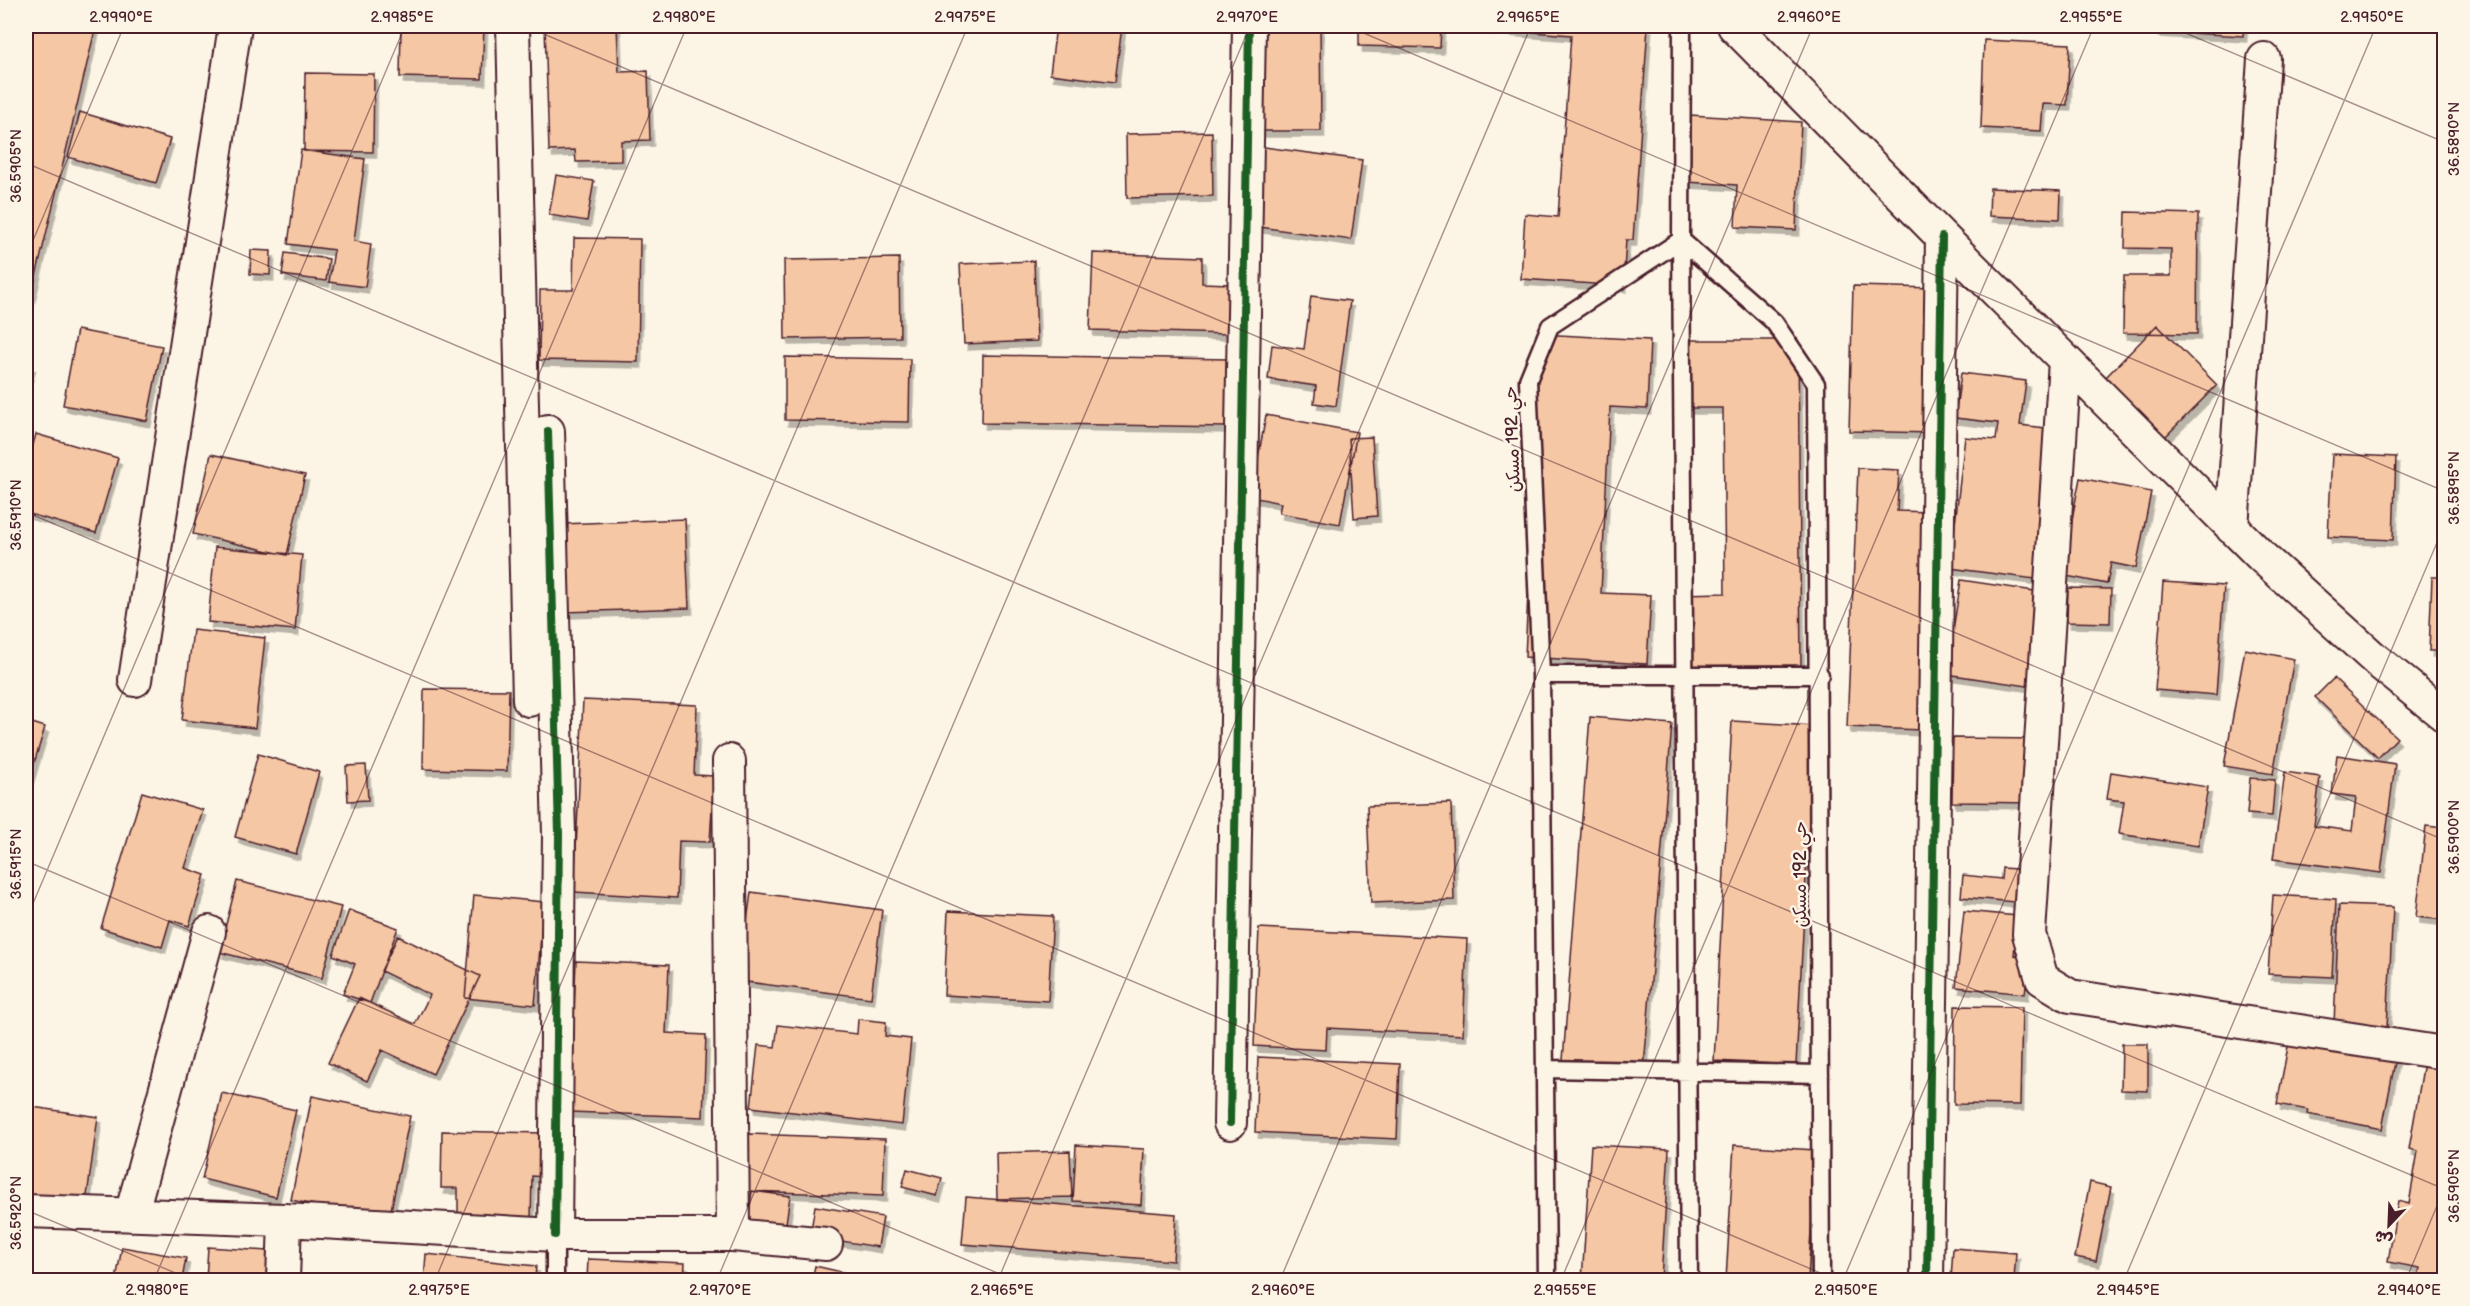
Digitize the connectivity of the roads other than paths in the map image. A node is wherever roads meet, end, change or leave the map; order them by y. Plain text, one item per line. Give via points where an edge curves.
1 (235, 26) edge
2 (513, 26) edge
3 (1249, 26) edge
4 (1682, 26) edge
5 (1734, 26) edge
6 (2264, 59) dead end
7 (1942, 237) junction
8 (1681, 240) junction
9 (2065, 360) junction
10 (548, 430) dead end
11 (2232, 528) junction
12 (1542, 675) junction
13 (1686, 675) junction
14 (1820, 675) junction
15 (135, 680) dead end
16 (529, 700) dead end
17 (2445, 715) edge
18 (729, 761) dead end
19 (209, 932) dead end
20 (2445, 1053) edge
21 (1545, 1069) junction
22 (1687, 1072) junction
23 (1820, 1074) junction
24 (1230, 1123) dead end
25 (26, 1211) edge
26 (131, 1215) junction
27 (285, 1220) junction
28 (555, 1235) junction
29 (733, 1235) junction
30 (826, 1244) dead end
31 (283, 1281) edge
32 (555, 1281) edge
33 (1547, 1281) edge
34 (1689, 1281) edge
35 (1821, 1281) edge
36 (1927, 1281) edge

1 - 15 street
2 - 16 street
3 - 24 street
4 - 8 lane
5 - 7 street
6 - 11 street
7 - 9 street
7 - 36 street
8 - 12 lane, حي 192 مسكن via 1550,326 1528,380
8 - 13 lane
8 - 14 lane, حي 192 مسكن via 1774,322 1816,384
9 - 11 street
9 - 20 street via 2030,934 2042,979 2070,996
10 - 28 street via 559,834
11 - 17 street via 2376,660
12 - 13 lane
12 - 21 lane, حي 192 مسكن
13 - 14 lane
13 - 22 lane
14 - 23 lane, حي 192 مسكن
18 - 29 street
19 - 26 street
21 - 22 lane
21 - 33 lane, حي 192 مسكن
22 - 23 lane
22 - 34 lane
23 - 35 lane, حي 192 مسكن
25 - 26 street
26 - 27 street
27 - 28 street
27 - 31 street
28 - 29 street
28 - 32 lane
29 - 30 street

